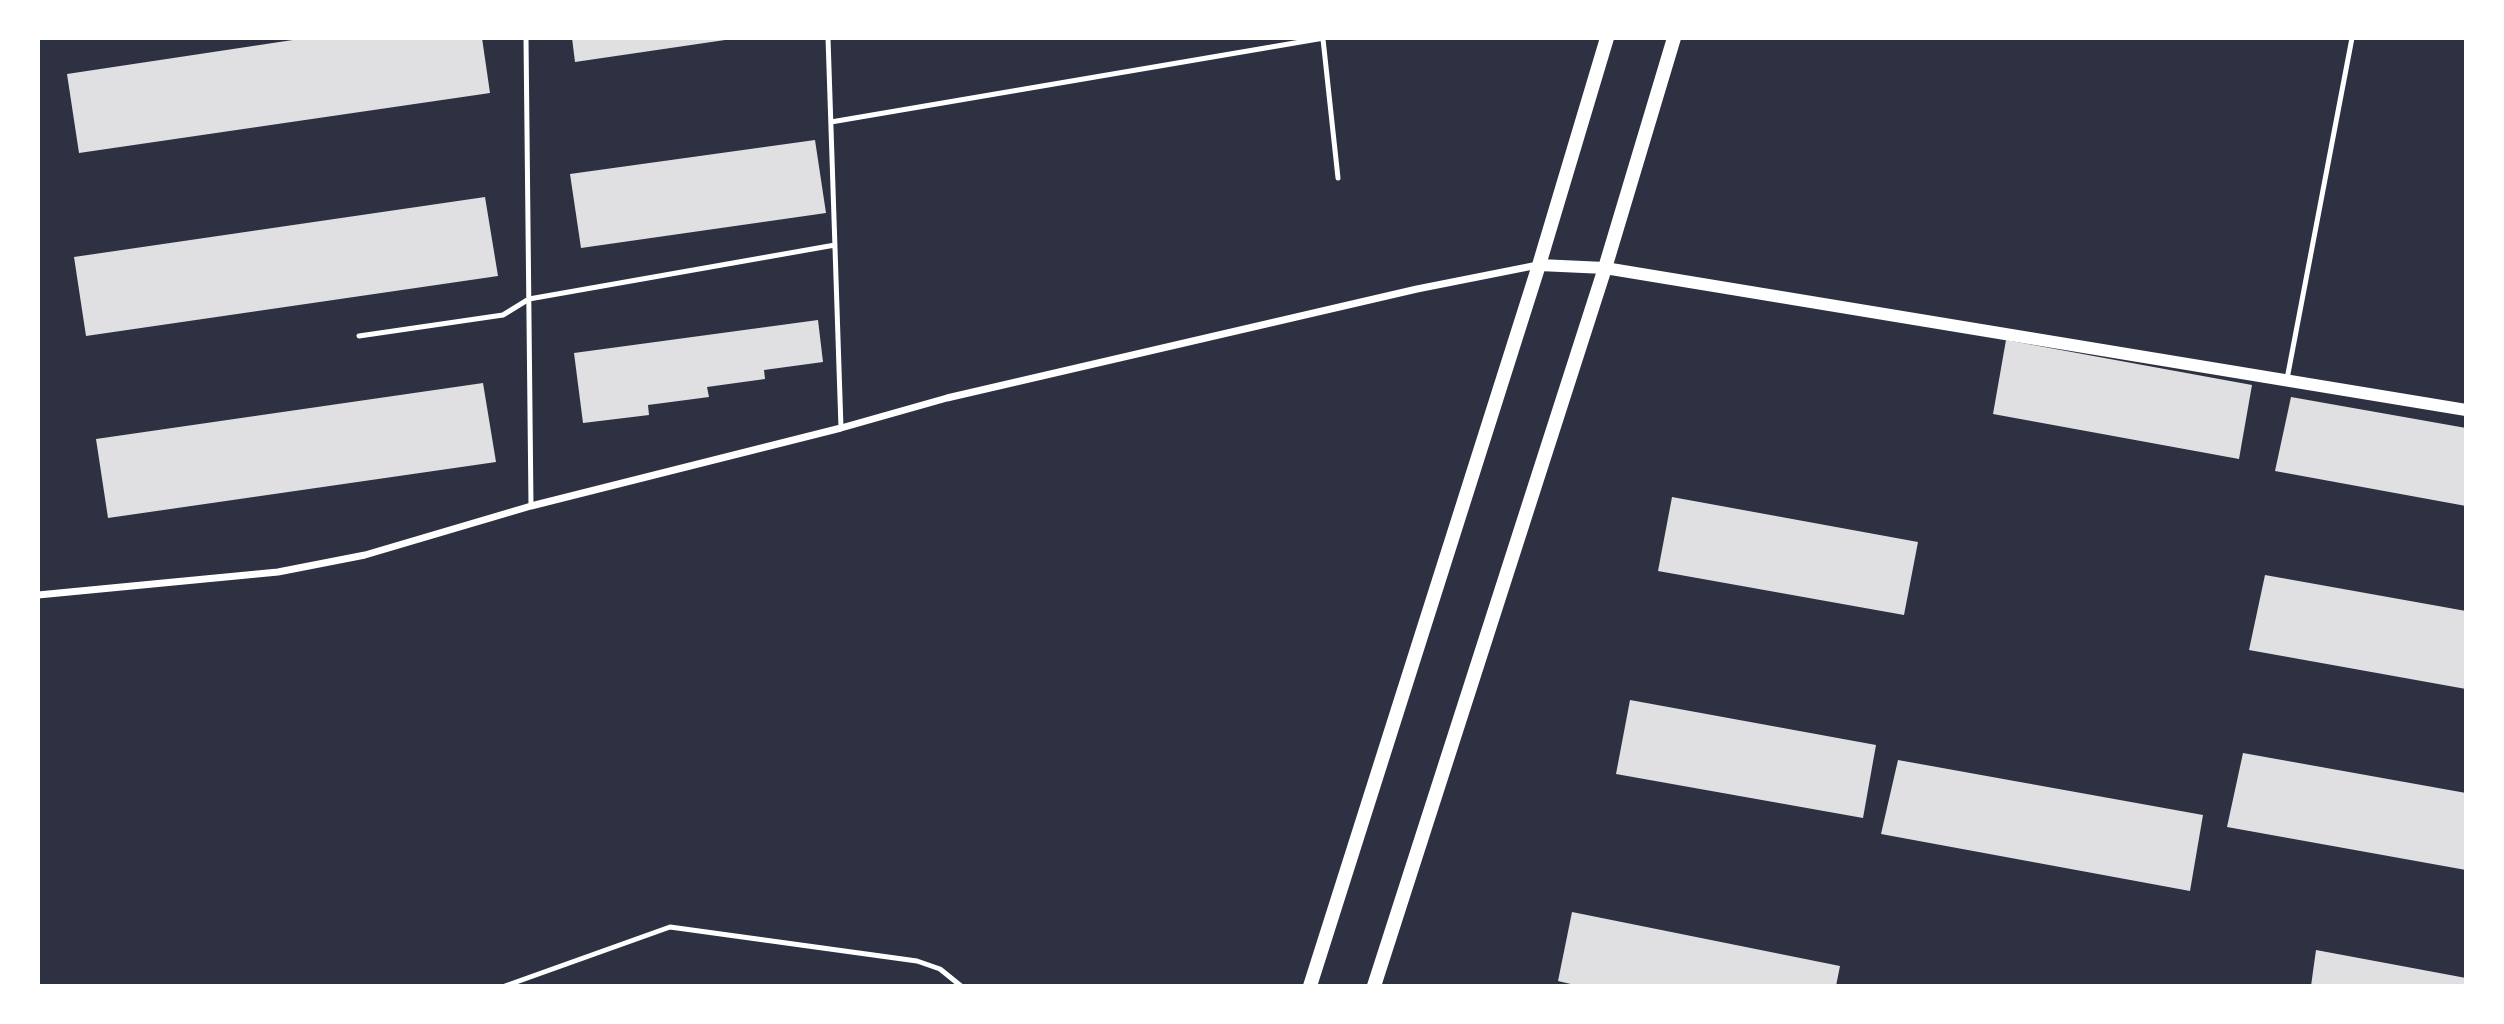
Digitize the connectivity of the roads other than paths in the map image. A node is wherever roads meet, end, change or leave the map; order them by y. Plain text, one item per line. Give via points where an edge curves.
1 (526, 38) edge
2 (828, 38) edge
3 (1607, 38) edge
4 (1674, 38) edge
5 (2352, 38) edge
6 (1323, 39) edge
7 (831, 122) junction
8 (1338, 178) dead end
9 (835, 245) junction
10 (1539, 265) junction
11 (1605, 268) junction
12 (529, 299) junction
13 (359, 336) dead end
14 (2287, 380) junction
15 (2466, 410) edge
16 (841, 428) junction
17 (531, 506) junction
18 (38, 595) edge
19 (505, 985) edge
20 (961, 985) edge
21 (1310, 985) edge
22 (1374, 985) edge

1 - 12 lane
2 - 7 lane
3 - 10 main road
4 - 11 main road
5 - 14 lane
6 - 7 lane
6 - 8 lane
7 - 9 lane
9 - 12 lane
9 - 16 lane
10 - 11 street
10 - 16 street via 987,388
10 - 21 main road
11 - 14 street
11 - 22 main road
12 - 13 lane via 503,315
12 - 17 lane
14 - 15 street
16 - 17 street
17 - 18 street via 365,555 278,572
19 - 20 lane via 670,927 917,961 940,969

